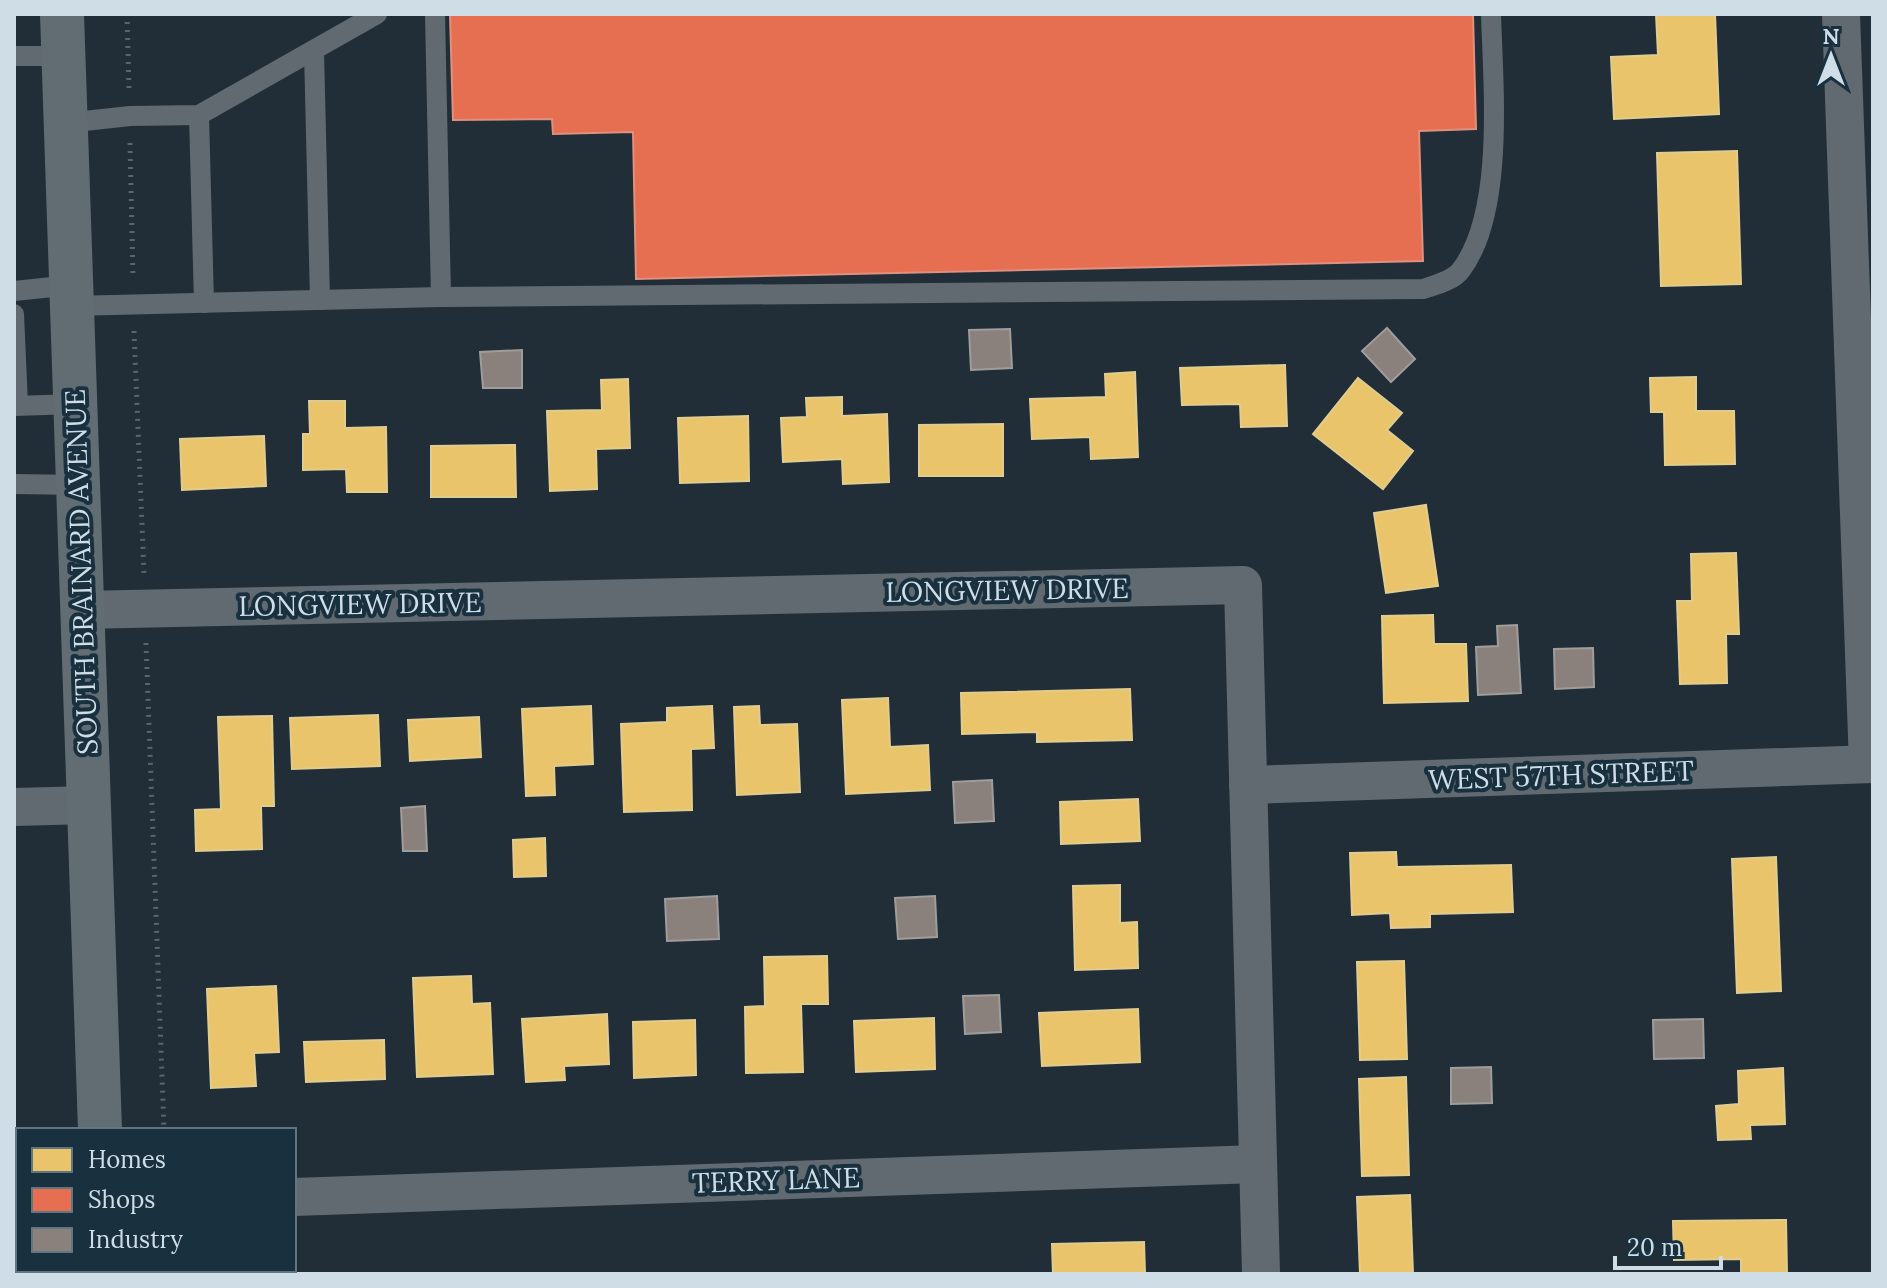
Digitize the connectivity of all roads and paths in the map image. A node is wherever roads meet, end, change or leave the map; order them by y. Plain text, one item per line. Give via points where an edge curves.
1 (377, 14) edge
2 (435, 14) edge
3 (1491, 14) edge
4 (1841, 14) edge
5 (63, 35) edge
6 (314, 51) junction
7 (14, 56) edge
8 (199, 115) junction
9 (66, 123) junction
10 (14, 291) edge
11 (72, 296) junction
12 (441, 297) junction
13 (320, 300) junction
14 (204, 303) junction
15 (14, 314) edge
16 (76, 404) junction
17 (16, 406) edge
18 (14, 484) edge
19 (78, 485) junction
20 (83, 610) junction
21 (1871, 764) edge
22 (1248, 785) junction
23 (89, 805) junction
24 (14, 807) edge
25 (100, 1128) edge
26 (1257, 1164) junction
27 (296, 1197) edge
28 (1261, 1274) edge

1 - 6 lane
2 - 12 lane
3 - 12 lane via 1494,136 1478,236 1460,272 1423,289
4 - 21 street
5 - 7 lane
5 - 9 street, SOUTH BRAINARD AVENUE
6 - 8 lane
6 - 13 lane
8 - 9 lane
8 - 14 lane
9 - 11 street, SOUTH BRAINARD AVENUE
10 - 11 lane
11 - 14 lane
11 - 16 street, SOUTH BRAINARD AVENUE
12 - 13 lane
13 - 14 lane
15 - 17 lane
16 - 17 lane
16 - 19 street, SOUTH BRAINARD AVENUE
18 - 19 lane
19 - 20 street, SOUTH BRAINARD AVENUE
20 - 22 street, LONGVIEW DRIVE via 1243,585
20 - 23 street, SOUTH BRAINARD AVENUE
21 - 22 street, WEST 57TH STREET
22 - 26 street, LONGVIEW DRIVE
23 - 24 street
23 - 25 street, SOUTH BRAINARD AVENUE
26 - 27 street, TERRY LANE
26 - 28 street, LONGVIEW DRIVE

